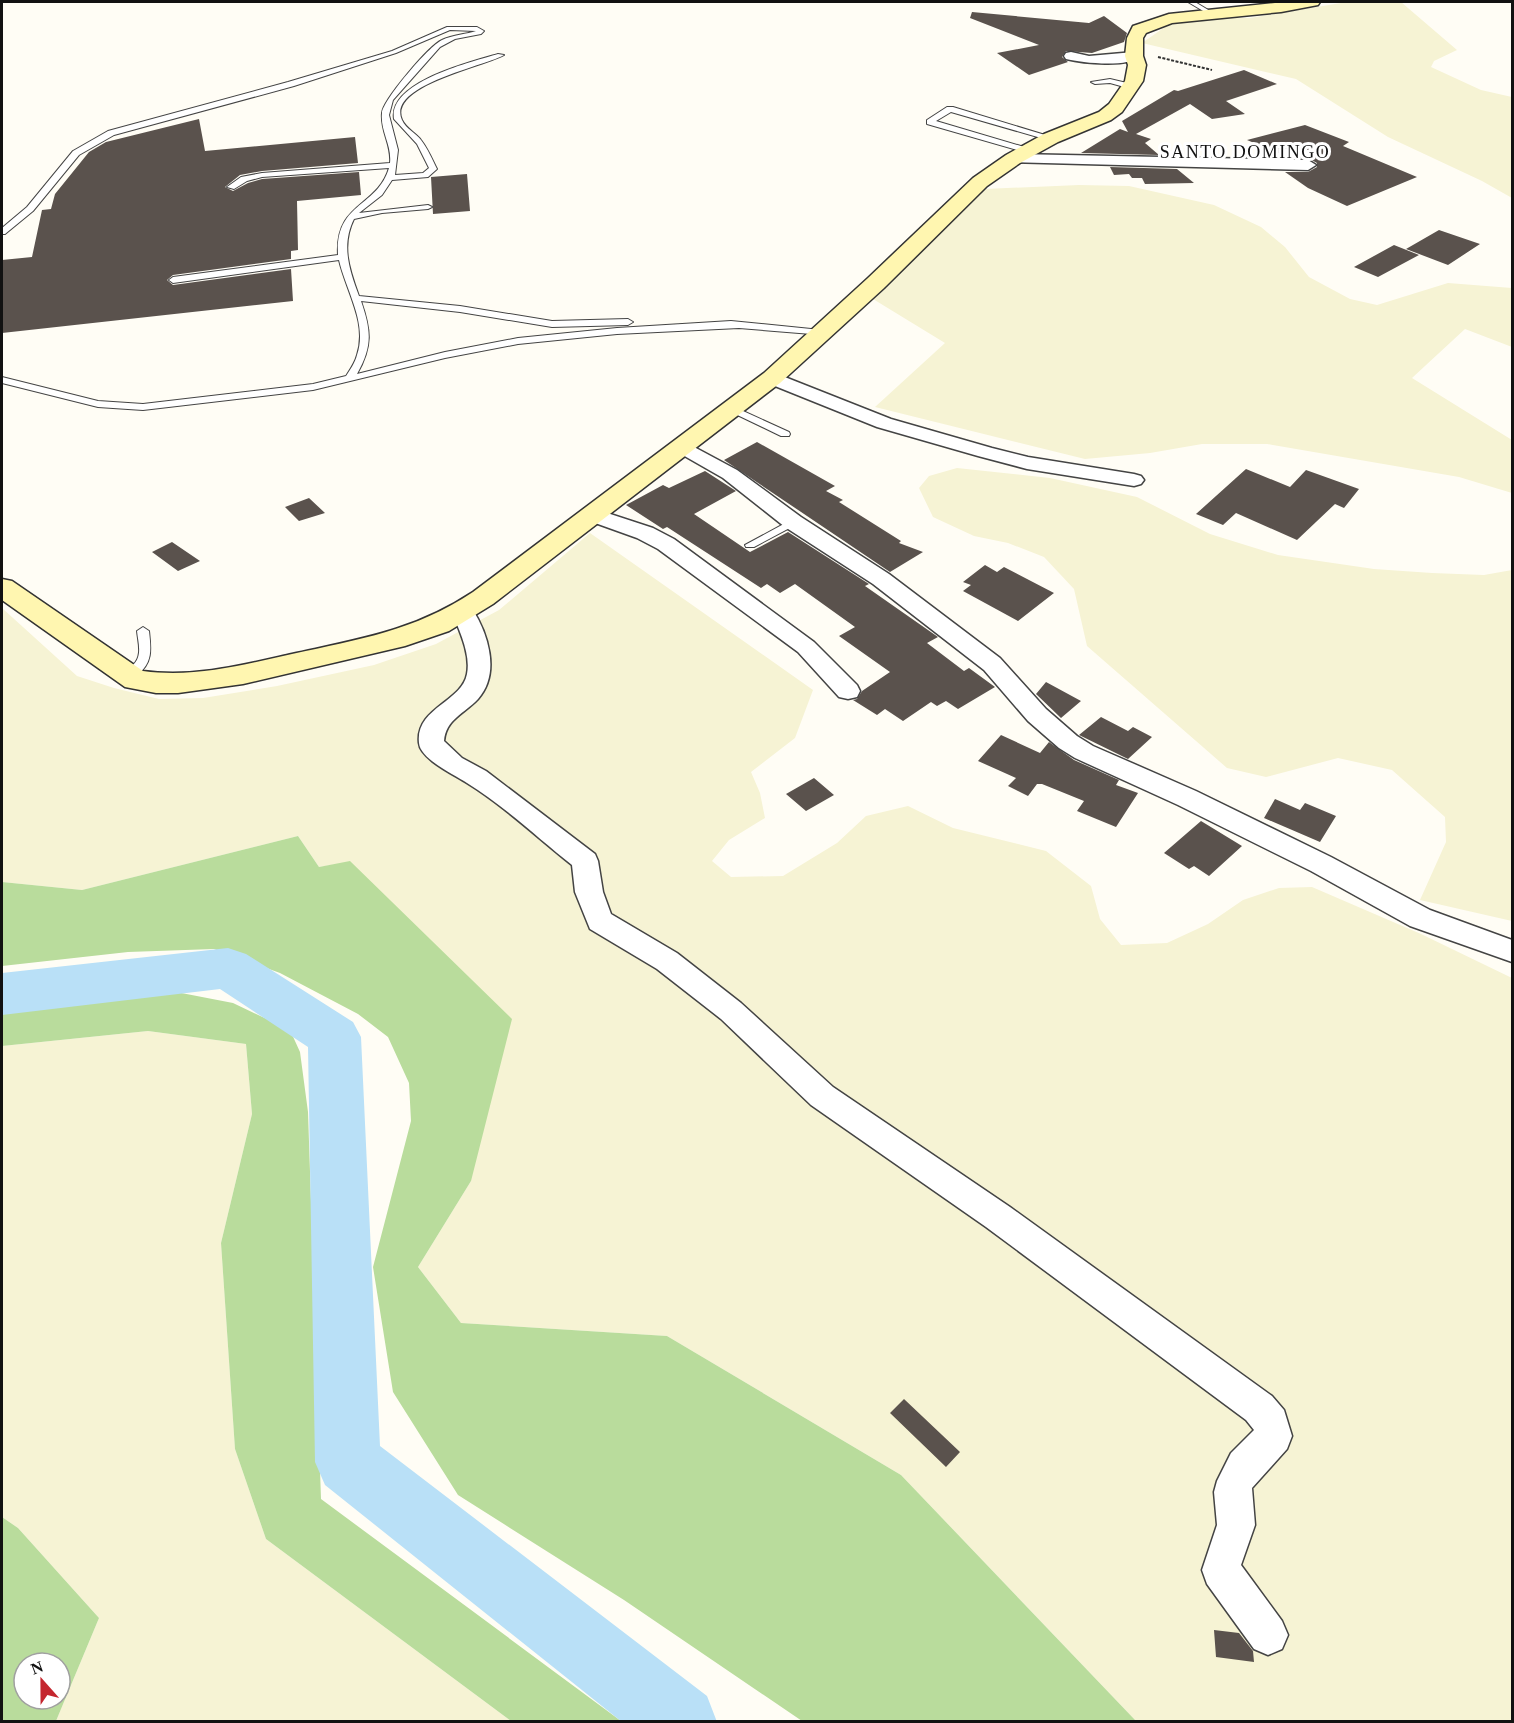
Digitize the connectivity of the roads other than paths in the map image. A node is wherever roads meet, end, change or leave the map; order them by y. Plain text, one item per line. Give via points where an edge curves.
1 (1191, 2) edge
2 (1312, 2) edge
3 (1212, 14) junction
4 (1134, 54) junction
5 (500, 55) dead end
6 (1071, 56) dead end
7 (1095, 82) dead end
8 (1128, 86) junction
9 (1005, 124) junction
10 (986, 138) junction
11 (1051, 138) junction
12 (1021, 155) junction
13 (393, 165) junction
14 (1308, 165) dead end
15 (390, 178) junction
16 (231, 187) dead end
17 (428, 207) dead end
18 (350, 217) junction
19 (2, 232) edge
20 (343, 257) junction
21 (173, 280) dead end
22 (355, 298) junction
23 (738, 325) junction
24 (821, 333) junction
25 (772, 378) junction
26 (349, 379) junction
27 (2, 380) edge
28 (732, 409) junction
29 (785, 434) dead end
30 (681, 446) junction
31 (1134, 480) dead end
32 (592, 514) junction
33 (793, 522) junction
34 (750, 545) dead end
35 (2, 587) edge
36 (463, 612) junction
37 (143, 631) dead end
38 (128, 675) junction
39 (848, 691) dead end
40 (1512, 951) edge
41 (1268, 1635) dead end

1 - 3 lane
2 - 3 street
3 - 4 street via 1169,19 1139,30
4 - 6 street via 1089,60
4 - 8 street via 1137,65 1134,81
5 - 15 lane via 433,78 398,105 399,121 419,142 433,169 425,175
7 - 8 lane
8 - 11 street via 1116,108 1105,116
9 - 10 lane
9 - 10 lane via 950,109 930,122
9 - 11 lane
10 - 12 lane
11 - 12 street
12 - 14 street
12 - 24 street via 980,182
13 - 15 lane
13 - 16 lane via 262,175
13 - 19 lane via 395,148 384,118 385,109 436,45 481,31 449,28 394,52 291,84 111,133 76,153 30,209
15 - 18 lane
17 - 18 lane
18 - 20 lane via 342,244
20 - 21 lane
20 - 22 lane
22 - 23 lane via 552,324 691,321
22 - 26 lane via 365,328 363,354
23 - 24 lane
23 - 26 lane via 518,341
24 - 25 street
25 - 28 street
25 - 31 street via 884,423 963,446 1028,463
26 - 27 lane via 313,387 143,407 98,404
28 - 29 lane
28 - 30 street
30 - 32 street
30 - 33 street via 730,474
32 - 36 street
32 - 39 street via 666,544 807,647
33 - 34 lane
33 - 40 street via 881,579 992,664 1037,715 1084,752 1187,798 1420,918
35 - 38 street
36 - 38 street via 422,631 216,680 153,683
36 - 41 street via 476,648 479,675 471,691 435,722 430,732 431,744 585,861 600,921 667,961 731,1011 822,1096 998,1217 1259,1408 1271,1423 1274,1436 1244,1468 1233,1488 1236,1527 1221,1570
37 - 38 lane via 146,657 140,668

